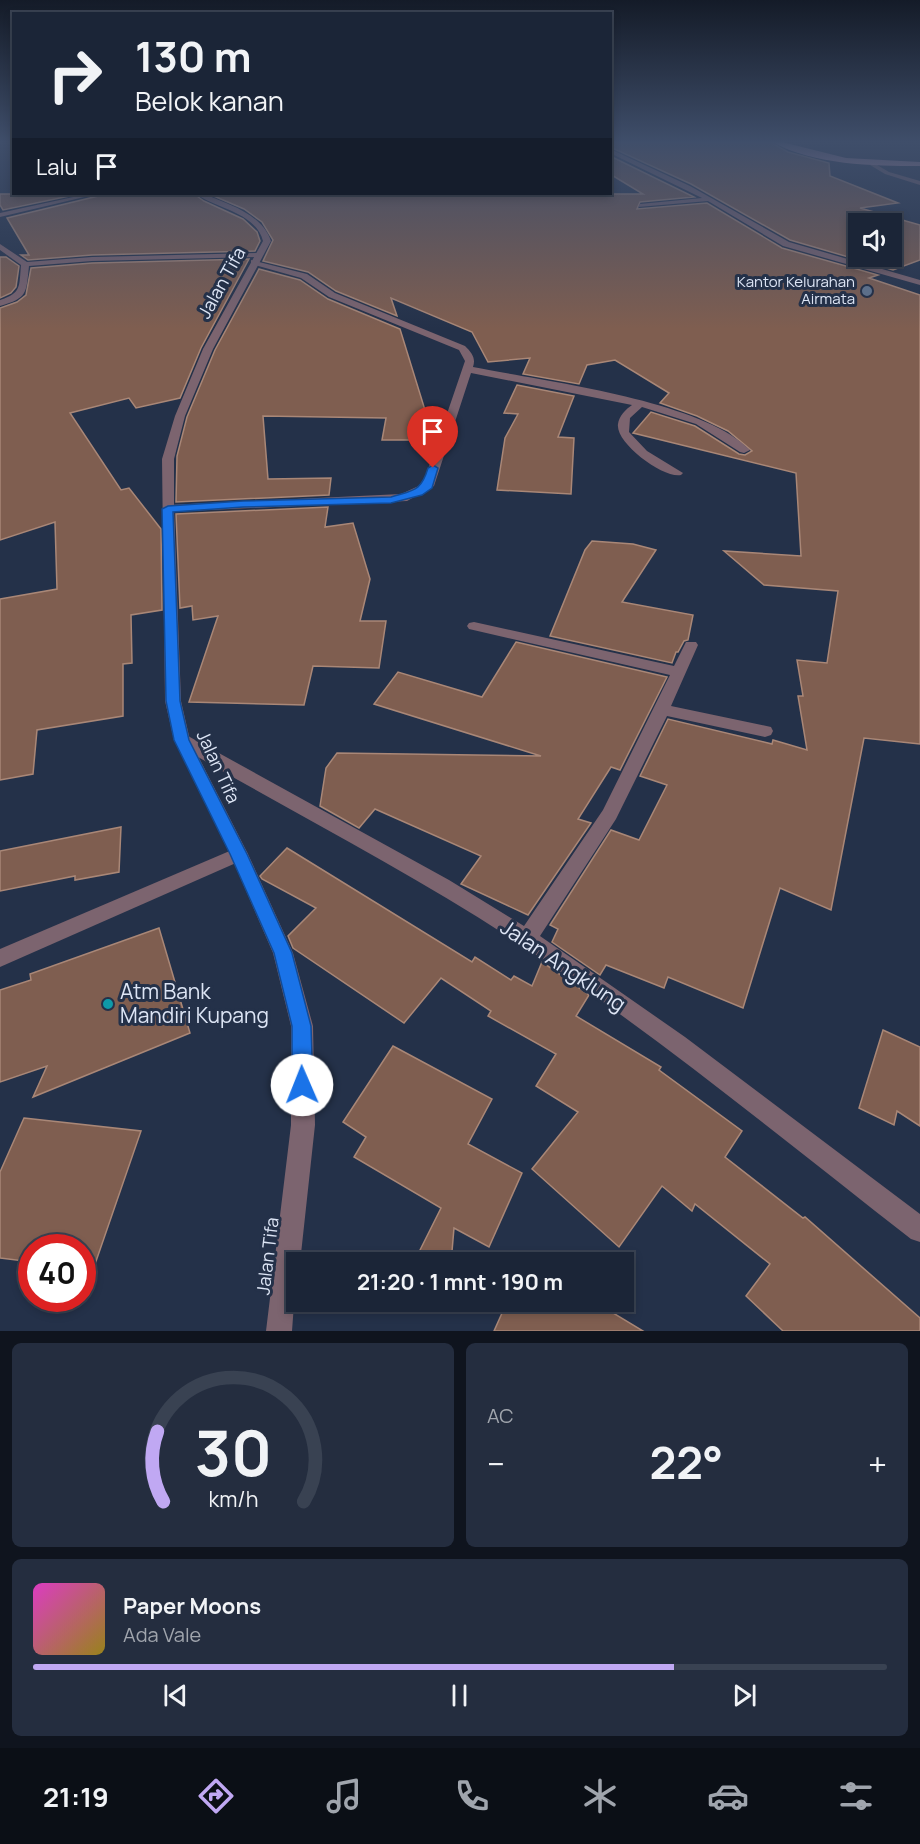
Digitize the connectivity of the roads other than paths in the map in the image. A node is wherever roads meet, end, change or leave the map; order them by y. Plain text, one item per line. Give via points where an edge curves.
1 (49, 204) edge
2 (221, 204) edge
3 (659, 204) edge
4 (719, 204) edge
5 (640, 206) dead end
6 (0, 215) edge
7 (0, 246) edge
8 (256, 259) junction
9 (25, 264) junction
10 (920, 283) edge
11 (0, 303) edge
12 (466, 369) junction
13 (640, 403) junction
14 (744, 450) dead end
15 (677, 473) dead end
16 (168, 509) junction
17 (474, 626) dead end
18 (691, 645) dead end
19 (679, 672) junction
20 (662, 710) junction
21 (765, 731) dead end
22 (182, 740) junction
23 (238, 854) junction
24 (527, 938) junction
25 (0, 958) edge
26 (920, 1230) edge
27 (279, 1331) edge

1 - 6 street
2 - 8 street, Jalan Tifa via 261,228 267,241
3 - 5 street
4 - 10 street via 786,244
7 - 9 street
8 - 9 street via 92,259
8 - 12 street via 304,276 332,295 462,348 470,361
8 - 16 street, Jalan Tifa via 208,349 180,416 168,459
9 - 11 street via 22,292
12 - 13 street
12 - 16 street via 428,486 418,492 391,500
13 - 14 street via 700,422
13 - 15 street via 627,414 622,426 625,436 644,454
16 - 22 street, Jalan Tifa via 173,701
17 - 19 street
18 - 19 street
19 - 20 street
20 - 21 street
20 - 24 street via 610,814
22 - 23 street, Jalan Tifa
22 - 24 street, Jalan Angklung
23 - 25 street
23 - 27 street, Jalan Tifa via 283,953 302,1026 303,1125
24 - 26 street, Jalan Angklung via 707,1067

